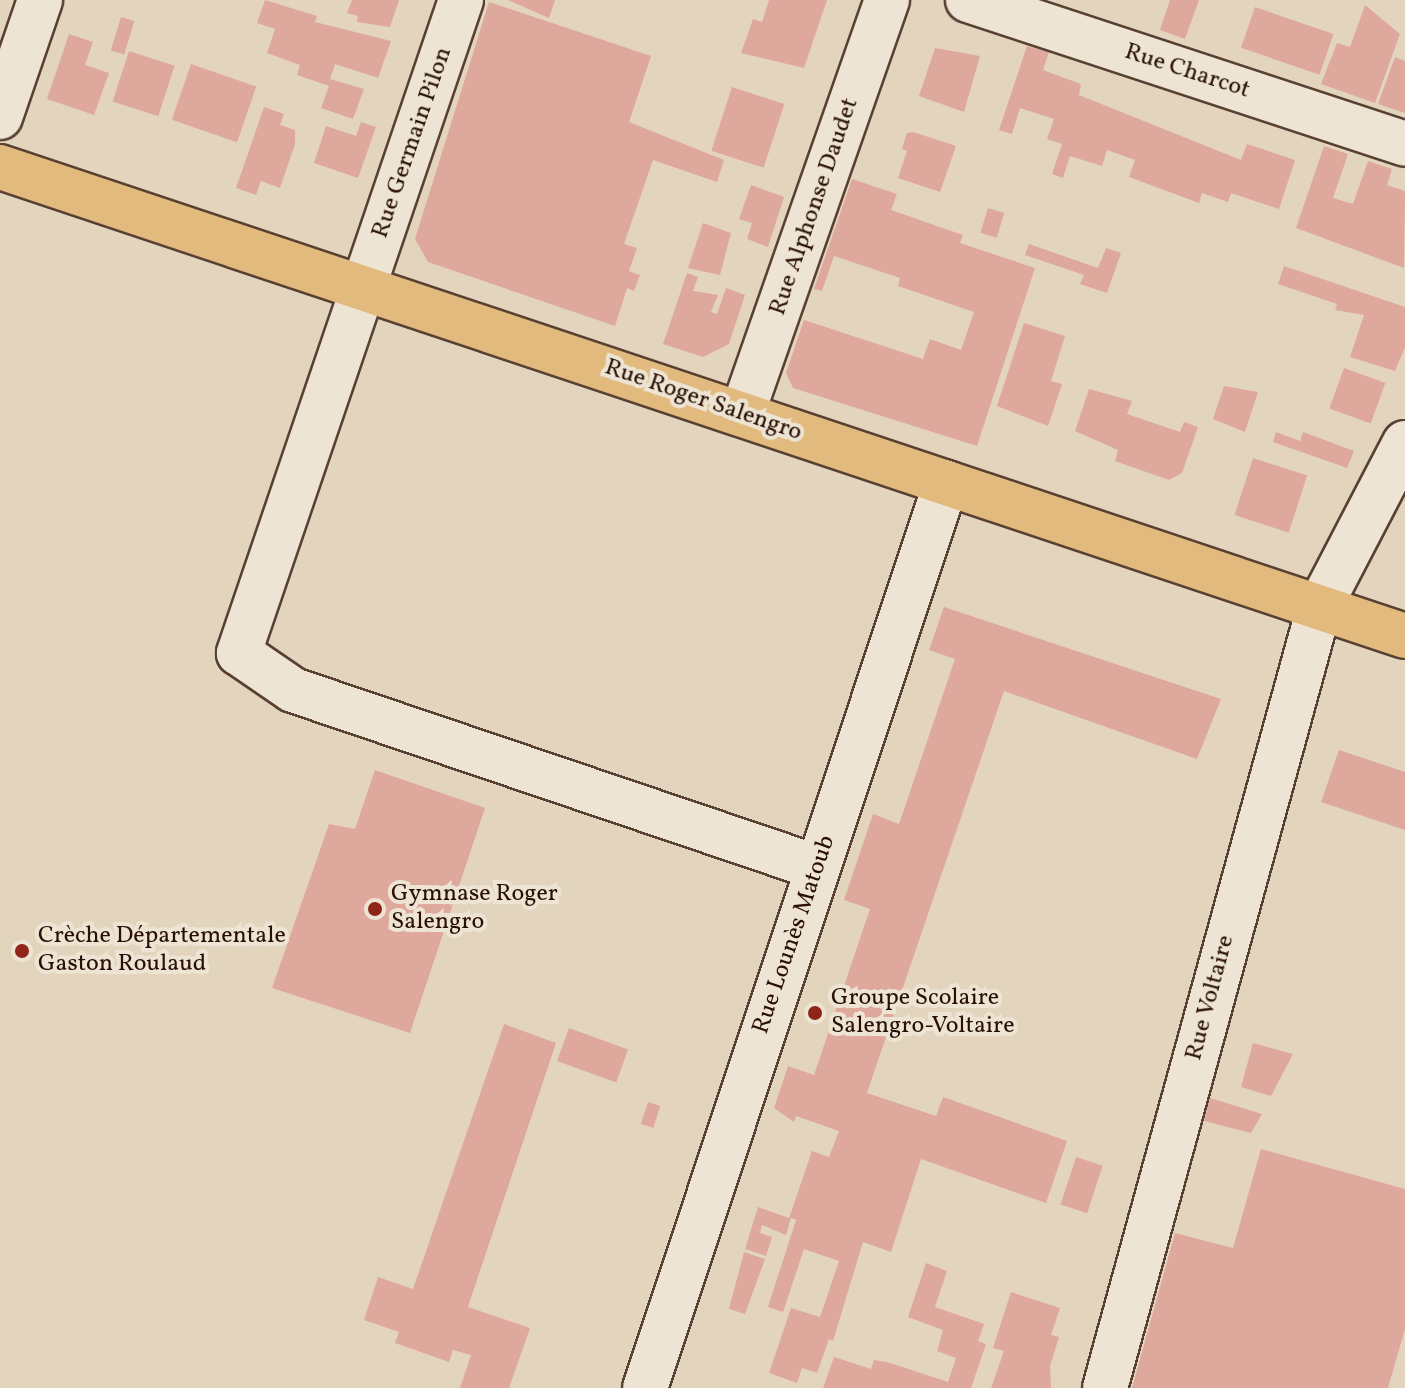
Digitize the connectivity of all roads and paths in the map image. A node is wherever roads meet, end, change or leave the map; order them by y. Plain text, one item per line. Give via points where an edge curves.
1 (40, 0) edge
2 (461, 0) edge
3 (887, 0) edge
4 (968, 0) edge
5 (0, 117) edge
6 (1405, 144) edge
7 (0, 167) edge
8 (364, 287) junction
9 (742, 414) junction
10 (1405, 443) edge
11 (946, 483) junction
12 (1319, 608) junction
13 (1405, 636) edge
14 (816, 867) junction
15 (645, 1388) edge
16 (1105, 1388) edge

1 - 5 street
2 - 8 street, Rue Germain Pilon
3 - 9 street, Rue Alphonse Daudet
4 - 6 street, Rue Charcot
7 - 8 main road, Rue Roger Salengro
8 - 9 main road, Rue Roger Salengro
8 - 14 street, Rue Germain Pilon via 239,653 293,690
9 - 11 main road, Rue Roger Salengro
10 - 12 street, Rue Voltaire
11 - 12 main road, Rue Roger Salengro
11 - 14 street, Rue Lounès Matoub
12 - 13 main road, Rue Roger Salengro
12 - 16 street, Rue Voltaire
14 - 15 street, Rue Lounès Matoub

